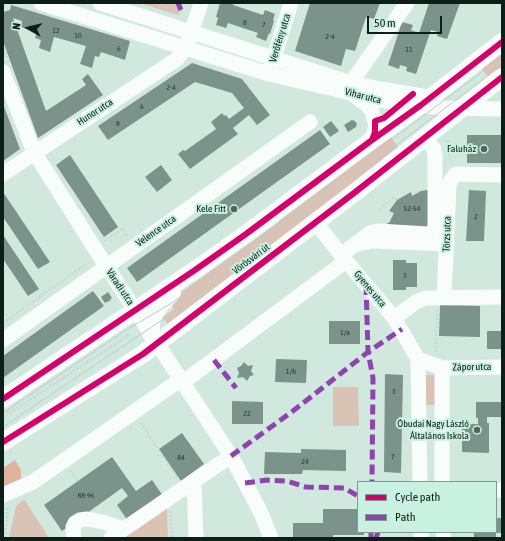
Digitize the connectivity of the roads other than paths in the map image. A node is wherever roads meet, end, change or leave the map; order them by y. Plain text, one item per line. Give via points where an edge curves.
1 (41, 3) edge
2 (100, 3) edge
3 (201, 3) edge
4 (291, 3) edge
5 (407, 3) edge
6 (192, 32) junction
7 (502, 42) edge
8 (186, 48) junction
9 (274, 58) junction
10 (3, 72) edge
11 (269, 74) junction
12 (502, 77) edge
13 (351, 88) junction
14 (426, 101) junction
15 (462, 108) junction
16 (502, 109) edge
17 (310, 122) dead end
18 (425, 137) junction
19 (372, 140) junction
20 (34, 152) junction
21 (3, 174) edge
22 (502, 175) edge
23 (316, 222) junction
24 (447, 244) junction
25 (343, 258) junction
26 (106, 266) junction
27 (195, 270) junction
28 (441, 297) junction
29 (502, 297) edge
30 (135, 310) junction
31 (394, 318) junction
32 (154, 339) junction
33 (3, 340) edge
34 (418, 359) junction
35 (502, 367) edge
36 (442, 368) junction
37 (181, 381) junction
38 (3, 399) edge
39 (3, 442) edge
40 (231, 456) junction
41 (420, 481) edge
42 (442, 481) edge
43 (188, 485) junction
44 (6, 499) edge
45 (124, 529) junction
46 (74, 538) edge
47 (111, 538) edge
48 (196, 538) edge
49 (271, 538) edge

1 - 8 street, Vihar utca
2 - 6 street, Vihar utca
3 - 6 street
4 - 9 street, Verőfény utca
5 - 13 street
6 - 8 street
6 - 9 street, Vihar utca
7 - 14 main road
8 - 11 street, Vihar utca
8 - 20 street, Hunor utca via 176,59
9 - 11 street, Verőfény utca
9 - 13 street, Vihar utca
10 - 20 street, Váradi utca
11 - 13 street, Vihar utca
12 - 15 main road, Vörösvári út
13 - 14 street, Vihar utca via 381,90
13 - 19 street via 372,111 376,126
14 - 15 street, Vihar utca
14 - 19 main road
15 - 16 street, Vihar utca
15 - 18 main road, Vörösvári út
17 - 26 street, Velence utca
18 - 23 main road, Vörösvári út
18 - 25 street via 435,155 435,228 428,234 378,231 370,233
19 - 27 main road
20 - 21 street, Hunor utca
20 - 26 street, Váradi utca
22 - 24 street, Törzs utca via 456,174 451,180
23 - 25 street, Gyenes utca
23 - 32 main road, Vörösvári út
24 - 25 street via 366,242 354,247
24 - 28 street, Törzs utca
25 - 31 street, Gyenes utca
25 - 37 street
26 - 30 street, Váradi utca
26 - 33 street, Velence utca
27 - 30 main road
27 - 32 main road via 159,306 151,322
28 - 29 street
28 - 31 street via 421,299
30 - 32 street, Váradi utca
30 - 38 main road
31 - 34 street, Gyenes utca
32 - 37 street, Váradi utca
32 - 39 main road, Vörösvári út via 135,359
34 - 36 street
34 - 41 street, Gyenes utca
35 - 36 street, Zápor utca
36 - 42 street
37 - 40 street, Váradi utca
37 - 44 street
40 - 43 street
40 - 49 street, Váradi utca
43 - 45 street
43 - 48 street
45 - 46 street via 99,521 80,520 73,527
45 - 47 street

